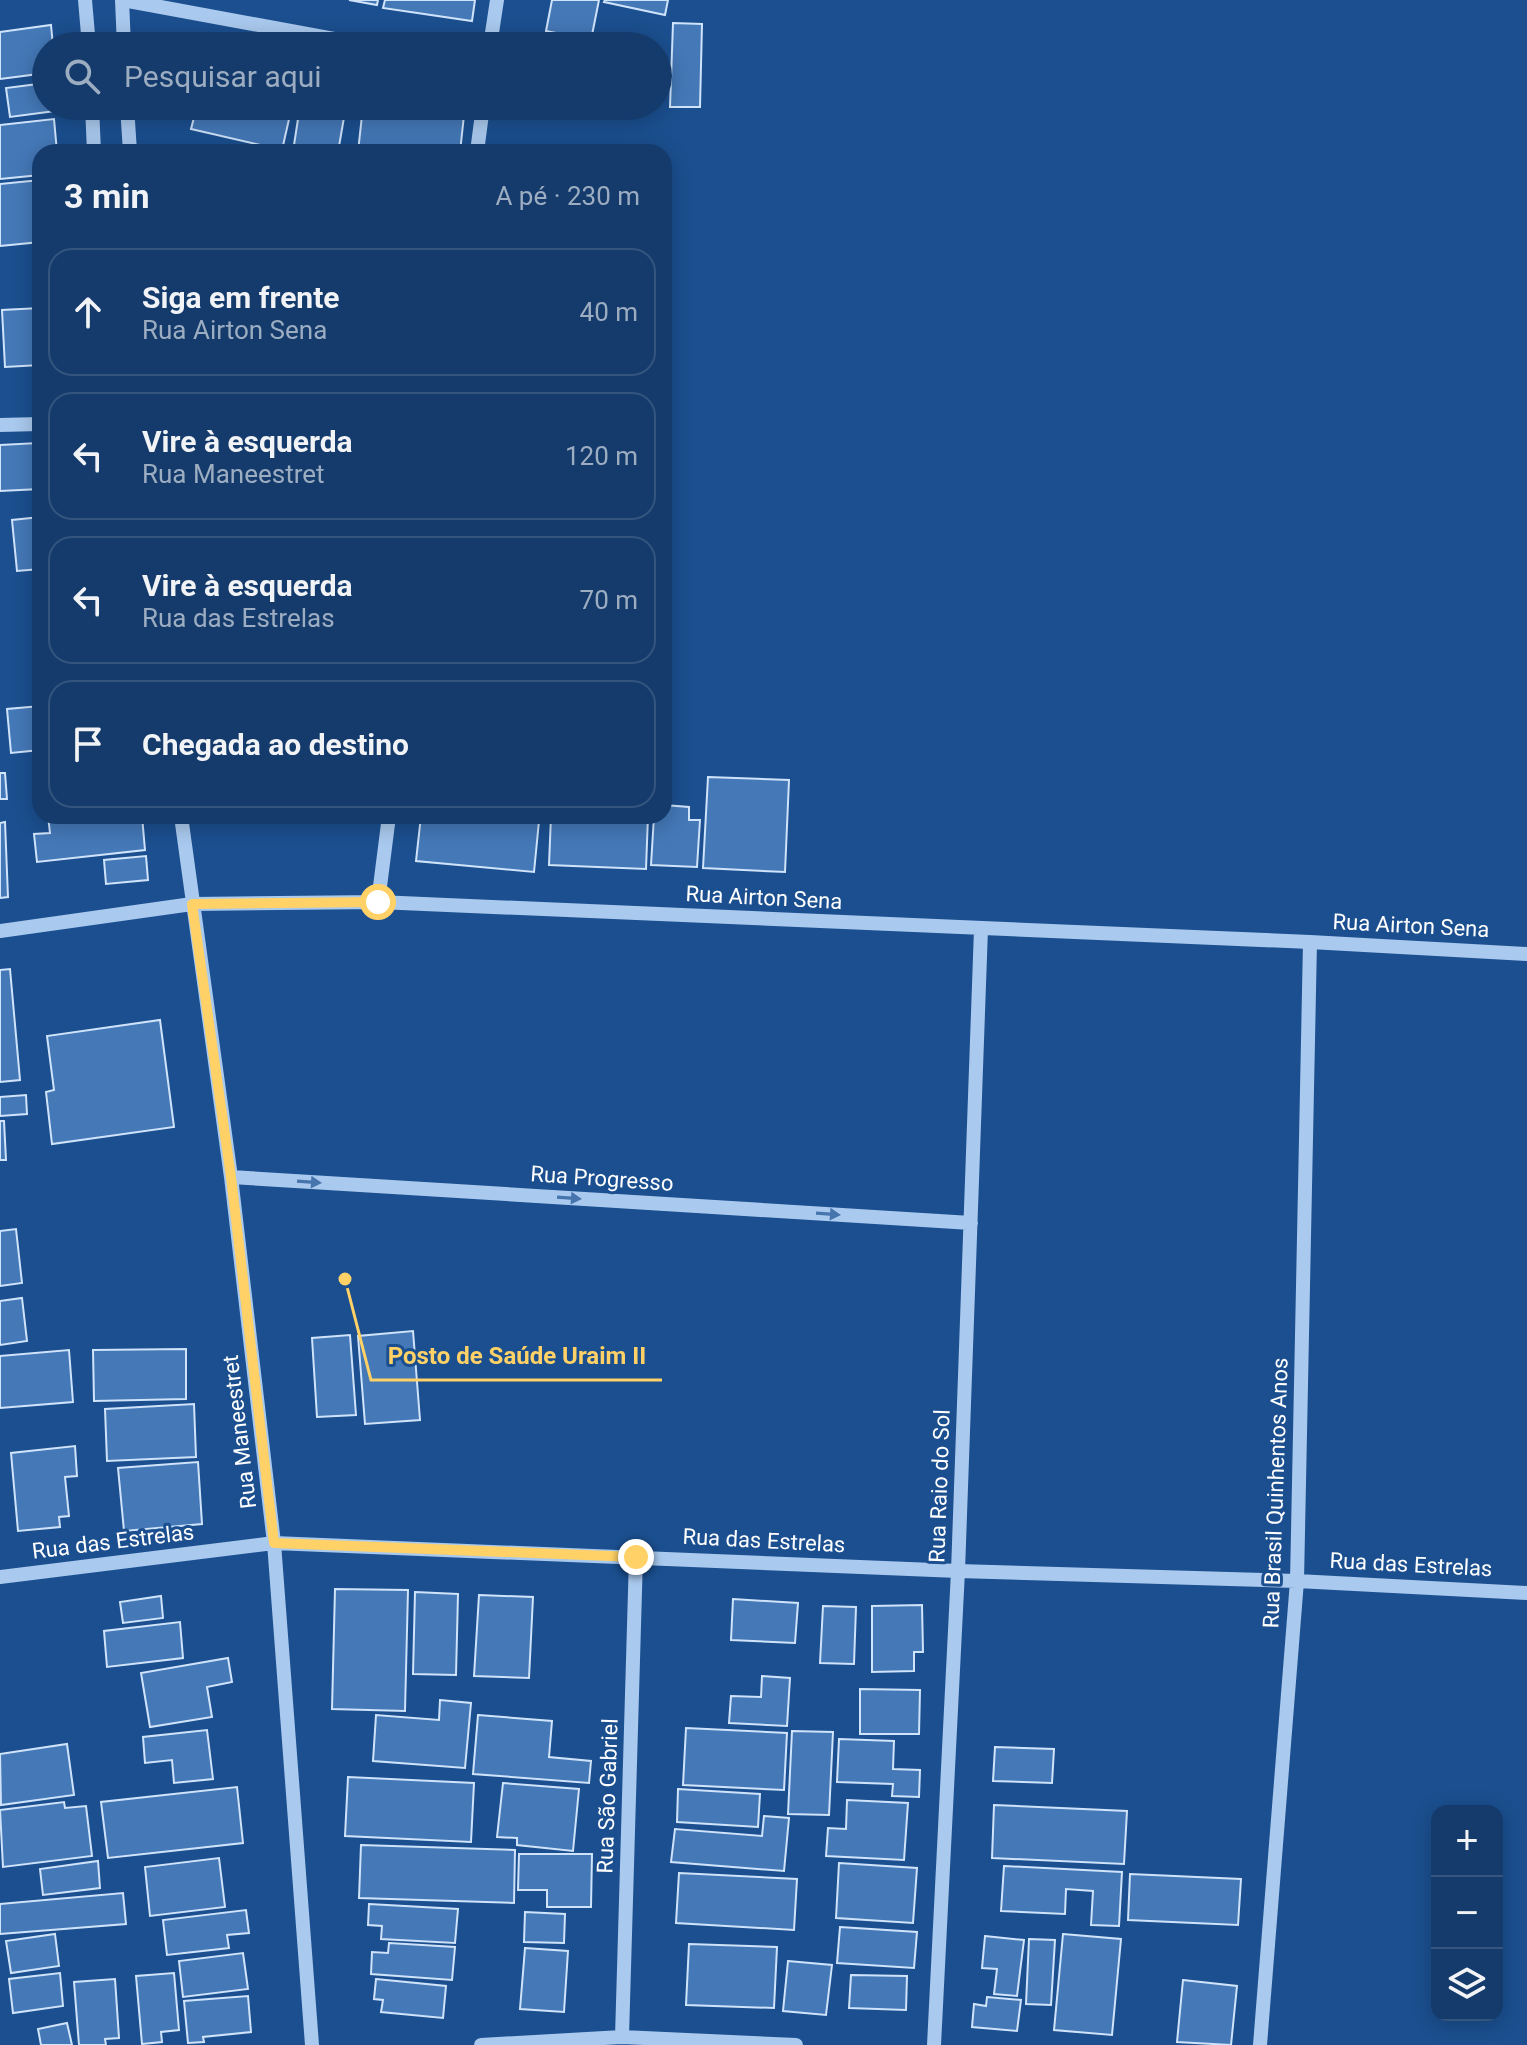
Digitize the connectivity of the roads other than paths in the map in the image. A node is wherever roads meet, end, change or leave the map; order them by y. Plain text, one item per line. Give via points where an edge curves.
1 (85, 0) edge
2 (123, 0) edge
3 (497, 0) edge
4 (88, 32) edge
5 (124, 32) edge
6 (296, 32) edge
7 (492, 32) edge
8 (93, 120) edge
9 (128, 120) edge
10 (481, 120) edge
11 (94, 144) edge
12 (129, 144) edge
13 (478, 144) edge
14 (32, 424) edge
15 (0, 425) edge
16 (182, 824) edge
17 (388, 824) edge
18 (378, 902) junction
19 (192, 904) junction
20 (981, 929) junction
21 (0, 931) edge
22 (1310, 942) junction
23 (1527, 954) edge
24 (231, 1177) junction
25 (971, 1223) junction
26 (274, 1543) junction
27 (636, 1557) junction
28 (958, 1571) junction
29 (0, 1577) edge
30 (1297, 1581) junction
31 (1527, 1593) edge
32 (622, 2037) junction
33 (312, 2045) edge
34 (481, 2045) edge
35 (796, 2045) edge
36 (934, 2045) edge
37 (1260, 2045) edge

1 - 4 street
2 - 5 street
2 - 6 street
3 - 7 street
8 - 11 street
9 - 12 street
10 - 13 street
14 - 15 street
16 - 19 street, Rua Maneestret
17 - 18 street
18 - 19 street, Rua Airton Sena
18 - 20 street, Rua Airton Sena
19 - 21 street, Rua Airton Sena
19 - 24 street, Rua Maneestret
20 - 22 street, Rua Airton Sena
20 - 25 street, Rua Raio do Sol
22 - 23 street, Rua Airton Sena
22 - 30 street, Rua Brasil Quinhentos Anos
24 -> 25 street, Rua Progresso
24 - 26 street, Rua Maneestret
25 - 28 street, Rua Raio do Sol
26 - 27 street, Rua das Estrelas
26 - 29 street, Rua das Estrelas
26 - 33 street, Rua Maneestret
27 - 28 street, Rua das Estrelas
27 - 32 street, Rua São Gabriel
28 - 30 street, Rua das Estrelas
28 - 36 street, Rua Raio do Sol
30 - 31 street, Rua das Estrelas
30 - 37 street, Rua Brasil Quinhentos Anos
32 - 34 street
32 - 35 street

